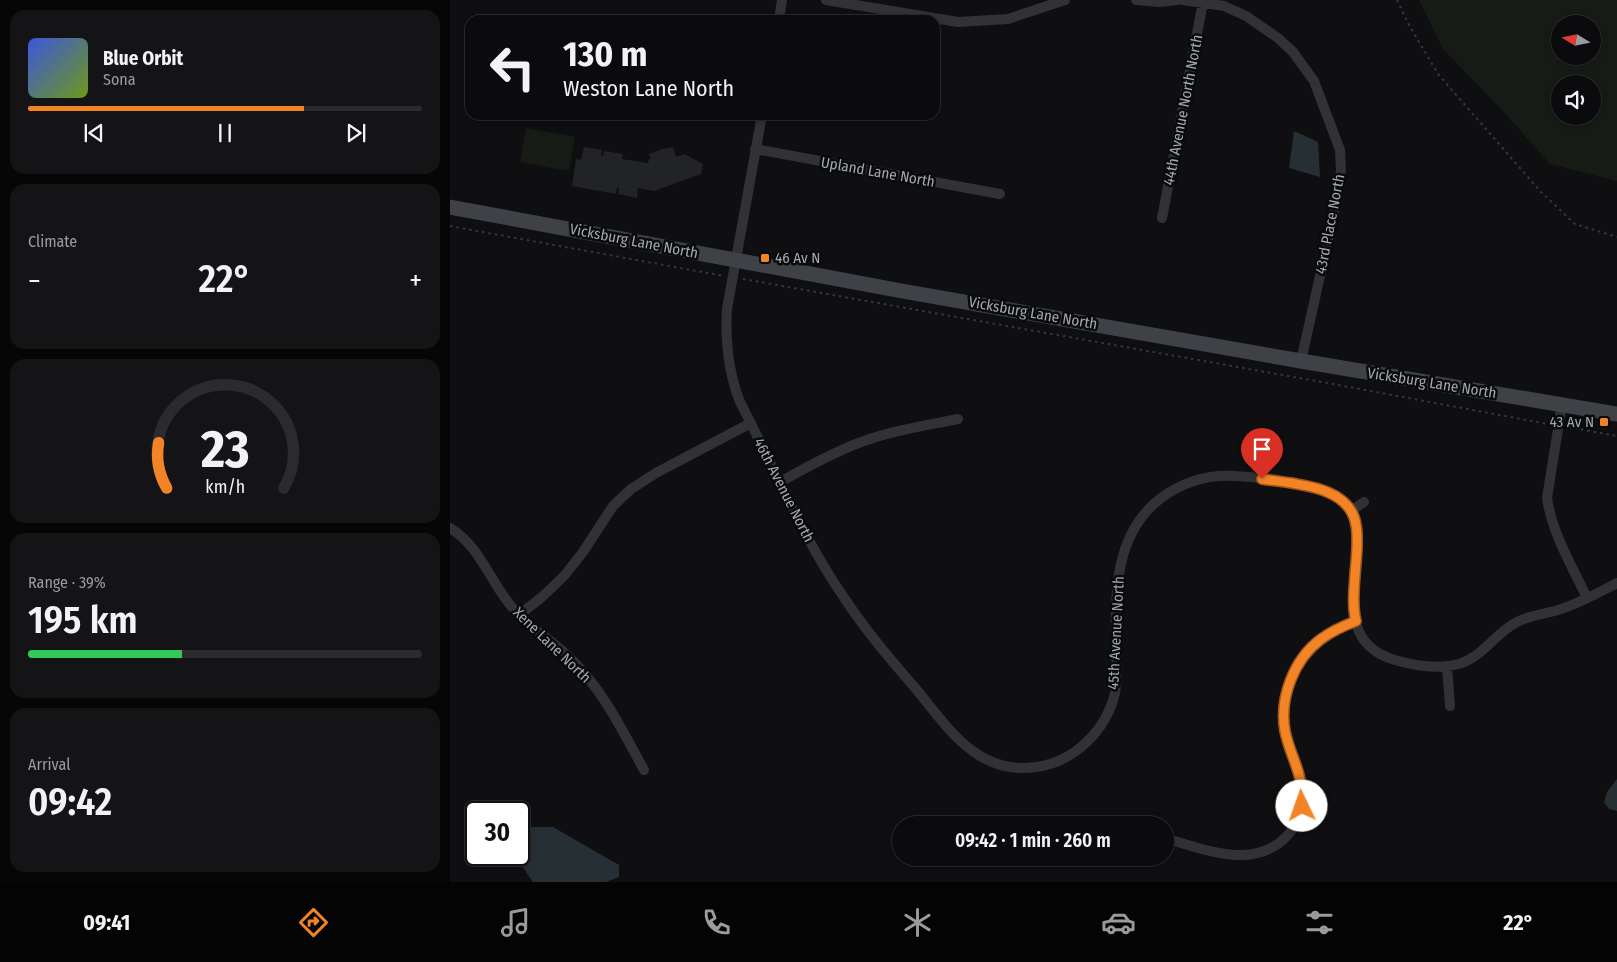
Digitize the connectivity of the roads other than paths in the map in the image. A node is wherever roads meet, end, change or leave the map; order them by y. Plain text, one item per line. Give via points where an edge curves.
1 (782, 0) edge
2 (826, 0) edge
3 (1065, 0) edge
4 (1136, 0) edge
5 (1178, 0) edge
6 (1182, 0) edge
7 (1052, 2) edge
8 (1203, 2) junction
9 (779, 15) edge
10 (916, 15) edge
11 (940, 19) edge
12 (761, 120) edge
13 (755, 150) junction
14 (1000, 194) dead end
15 (450, 207) edge
16 (1162, 218) dead end
17 (736, 260) junction
18 (1301, 361) junction
19 (1562, 404) junction
20 (1617, 414) edge
21 (958, 419) dead end
22 (751, 423) junction
23 (780, 482) junction
24 (1364, 502) dead end
25 (1351, 511) junction
26 (450, 528) edge
27 (1617, 583) edge
28 (1587, 598) junction
29 (519, 615) junction
30 (1356, 621) junction
31 (1447, 666) junction
32 (1450, 706) dead end
33 (1035, 768) joint
34 (644, 770) dead end
35 (1174, 841) edge

1 - 9 street
2 - 10 street
3 - 7 street
4 - 5 street
6 - 8 street, 43rd Place North
7 - 11 street via 1008,19 958,22
8 - 16 street, 44th Avenue North North
8 - 18 street, 43rd Place North via 1224,6 1246,16 1293,52 1314,82 1340,150 1336,204
12 - 13 street, 46th Avenue North
13 - 14 street, Upland Lane North
13 - 17 street, 46th Avenue North
15 - 17 main road, Vicksburg Lane North
17 - 18 main road, Vicksburg Lane North
17 - 22 street, 46th Avenue North via 726,309 727,356 732,380
18 - 19 main road, Vicksburg Lane North
19 - 20 main road, Vicksburg Lane North
19 - 28 street via 1547,498 1549,513
21 - 23 street via 890,433 856,444
22 - 23 street, 46th Avenue North
22 - 29 street via 630,489 613,506 564,576
23 - 33 street, 46th Avenue North via 844,598 873,638 957,738 994,764
24 - 25 street
25 - 30 street via 1357,537 1353,602
25 - 33 street, 45th Avenue North via 1342,500 1324,490 1244,476 1220,475 1198,479 1176,487 1157,501 1141,517 1125,548 1116,587 1115,692 1109,711 1087,743 1054,763
26 - 29 street, Xene Lane North via 467,542
27 - 28 street
28 - 31 street via 1558,610 1527,617 1513,624 1477,655
29 - 34 street, Xene Lane North via 586,675
30 - 31 street via 1371,648 1386,657 1402,662
30 - 35 street via 1325,636 1305,654 1287,690 1285,730 1302,791 1298,821 1289,834 1278,845 1249,856 1202,849
31 - 32 street

